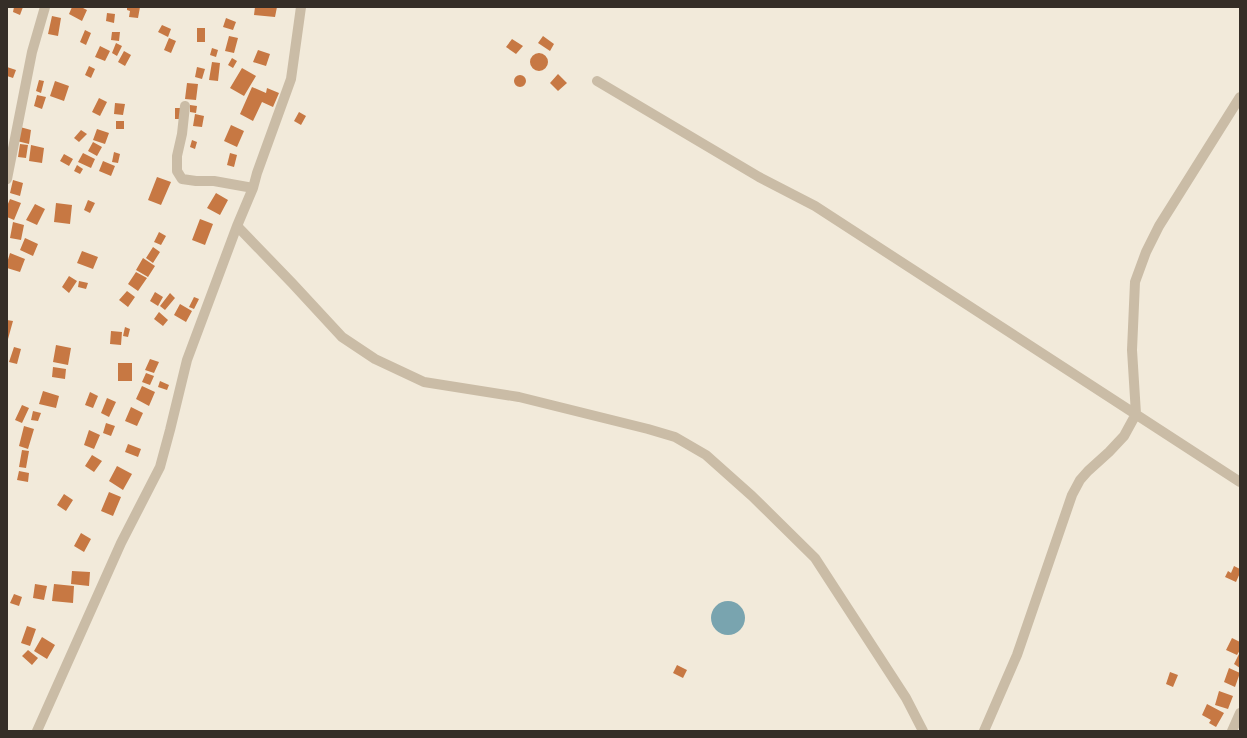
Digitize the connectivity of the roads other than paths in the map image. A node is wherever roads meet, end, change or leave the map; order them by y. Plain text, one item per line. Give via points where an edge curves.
1 (45, 7) edge
2 (301, 7) edge
3 (598, 81) dead end
4 (1240, 97) edge
5 (185, 106) dead end
6 (7, 179) edge
7 (253, 188) junction
8 (237, 226) junction
9 (1136, 414) junction
10 (1240, 482) edge
11 (1240, 713) edge
12 (37, 731) edge
13 (923, 731) edge
14 (984, 731) edge
15 (1232, 731) edge

1 - 6 street via 32,52
2 - 7 street via 291,79
3 - 9 street via 759,177 815,206
4 - 9 street via 1160,226 1146,252 1136,282 1132,350
5 - 7 street via 177,163 177,171 182,179 214,181
7 - 8 street
8 - 12 street via 187,360 160,467 121,543
8 - 13 street via 342,337 375,359 424,382 519,397 648,429 675,437 706,455 815,558 906,698
9 - 10 street
9 - 14 street via 1124,436 1080,480 1072,495 1016,655
11 - 15 street

